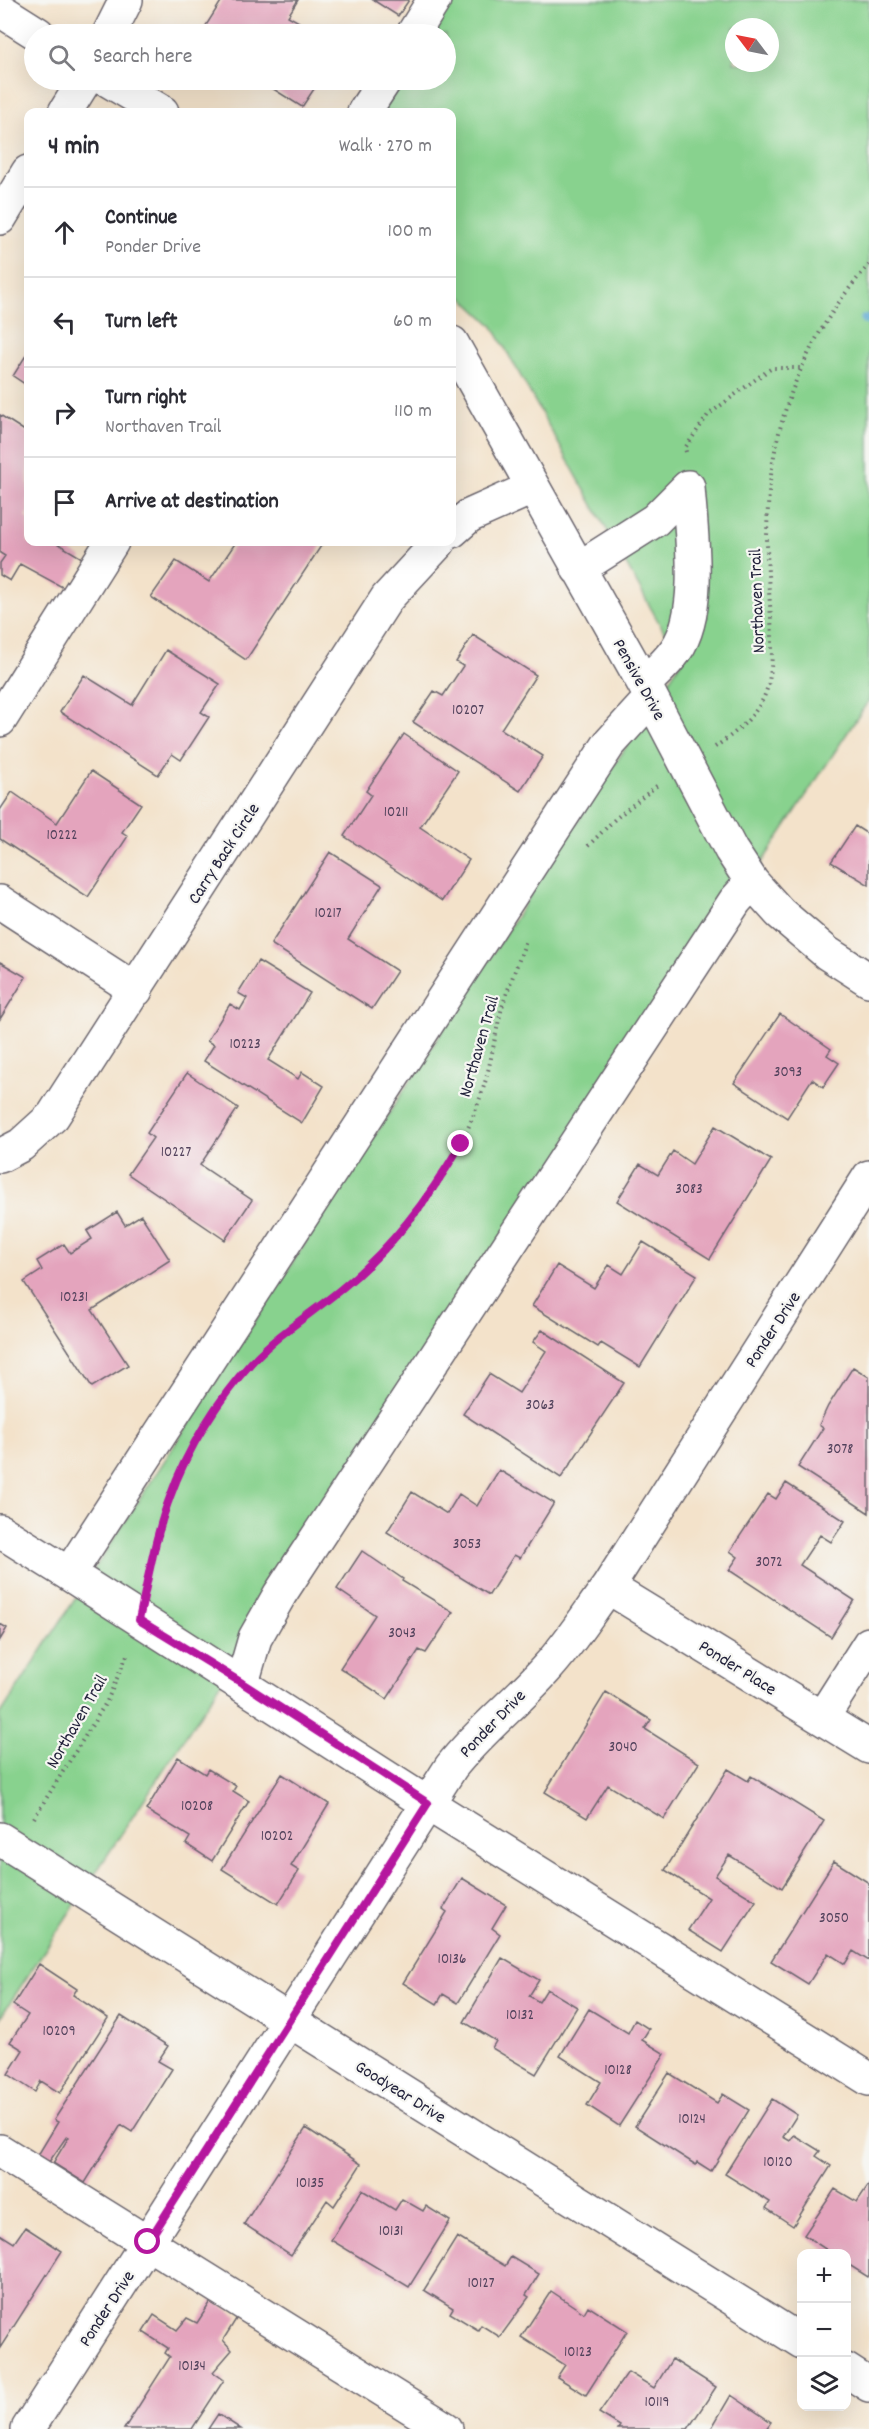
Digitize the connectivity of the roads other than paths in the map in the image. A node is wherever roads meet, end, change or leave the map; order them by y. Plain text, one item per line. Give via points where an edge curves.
1 (126, 0) edge
2 (434, 0) edge
3 (0, 10) edge
4 (114, 24) edge
5 (419, 24) edge
6 (24, 25) edge
7 (79, 90) edge
8 (125, 90) edge
9 (378, 90) edge
10 (68, 108) edge
11 (155, 108) edge
12 (367, 108) edge
13 (24, 179) edge
14 (0, 218) edge
15 (456, 350) edge
16 (532, 488) junction
17 (456, 527) edge
18 (109, 546) edge
19 (435, 546) edge
20 (578, 569) junction
21 (647, 691) junction
22 (0, 720) edge
23 (752, 882) junction
24 (0, 902) edge
25 (869, 980) edge
26 (136, 990) junction
27 (0, 1156) edge
28 (869, 1177) edge
29 (0, 1531) edge
30 (69, 1574) junction
31 (608, 1587) junction
32 (869, 1644) edge
33 (242, 1683) junction
34 (822, 1718) junction
35 (869, 1747) edge
36 (428, 1803) junction
37 (7, 1843) edge
38 (290, 2022) junction
39 (869, 2079) edge
40 (0, 2151) edge
41 (148, 2242) junction
42 (797, 2339) edge
43 (851, 2373) edge
44 (869, 2385) edge
45 (28, 2429) edge
46 (446, 2429) edge

1 - 4 street
2 - 5 street
3 - 6 street
7 - 10 street
8 - 11 street
9 - 12 street
13 - 14 street
15 - 16 street, Pensive Drive
16 - 17 street via 469,516
16 - 20 street, Pensive Drive
18 - 22 street
19 - 26 street, Carry Back Circle via 387,598
20 - 21 street, Pensive Drive
20 - 21 street via 655,520 688,487 690,622 677,650
21 - 23 street, Pensive Drive
21 - 30 street
23 - 25 street, Pensive Drive via 827,953
23 - 33 street via 735,901 280,1594 255,1638
24 - 26 street
26 - 27 street, Carry Back Circle via 53,1116 21,1145
28 - 31 street, Ponder Drive
29 - 30 street
30 - 33 street
31 - 34 street, Ponder Place
31 - 36 street, Ponder Drive via 546,1670 474,1738
32 - 34 street
33 - 36 street
34 - 35 street, Ponder Place
36 - 38 street, Ponder Drive
36 - 39 street
37 - 38 street, Goodyear Drive
38 - 41 street, Ponder Drive
38 - 42 street, Goodyear Drive
40 - 41 street
41 - 45 street, Ponder Drive
41 - 46 street
43 - 44 street

